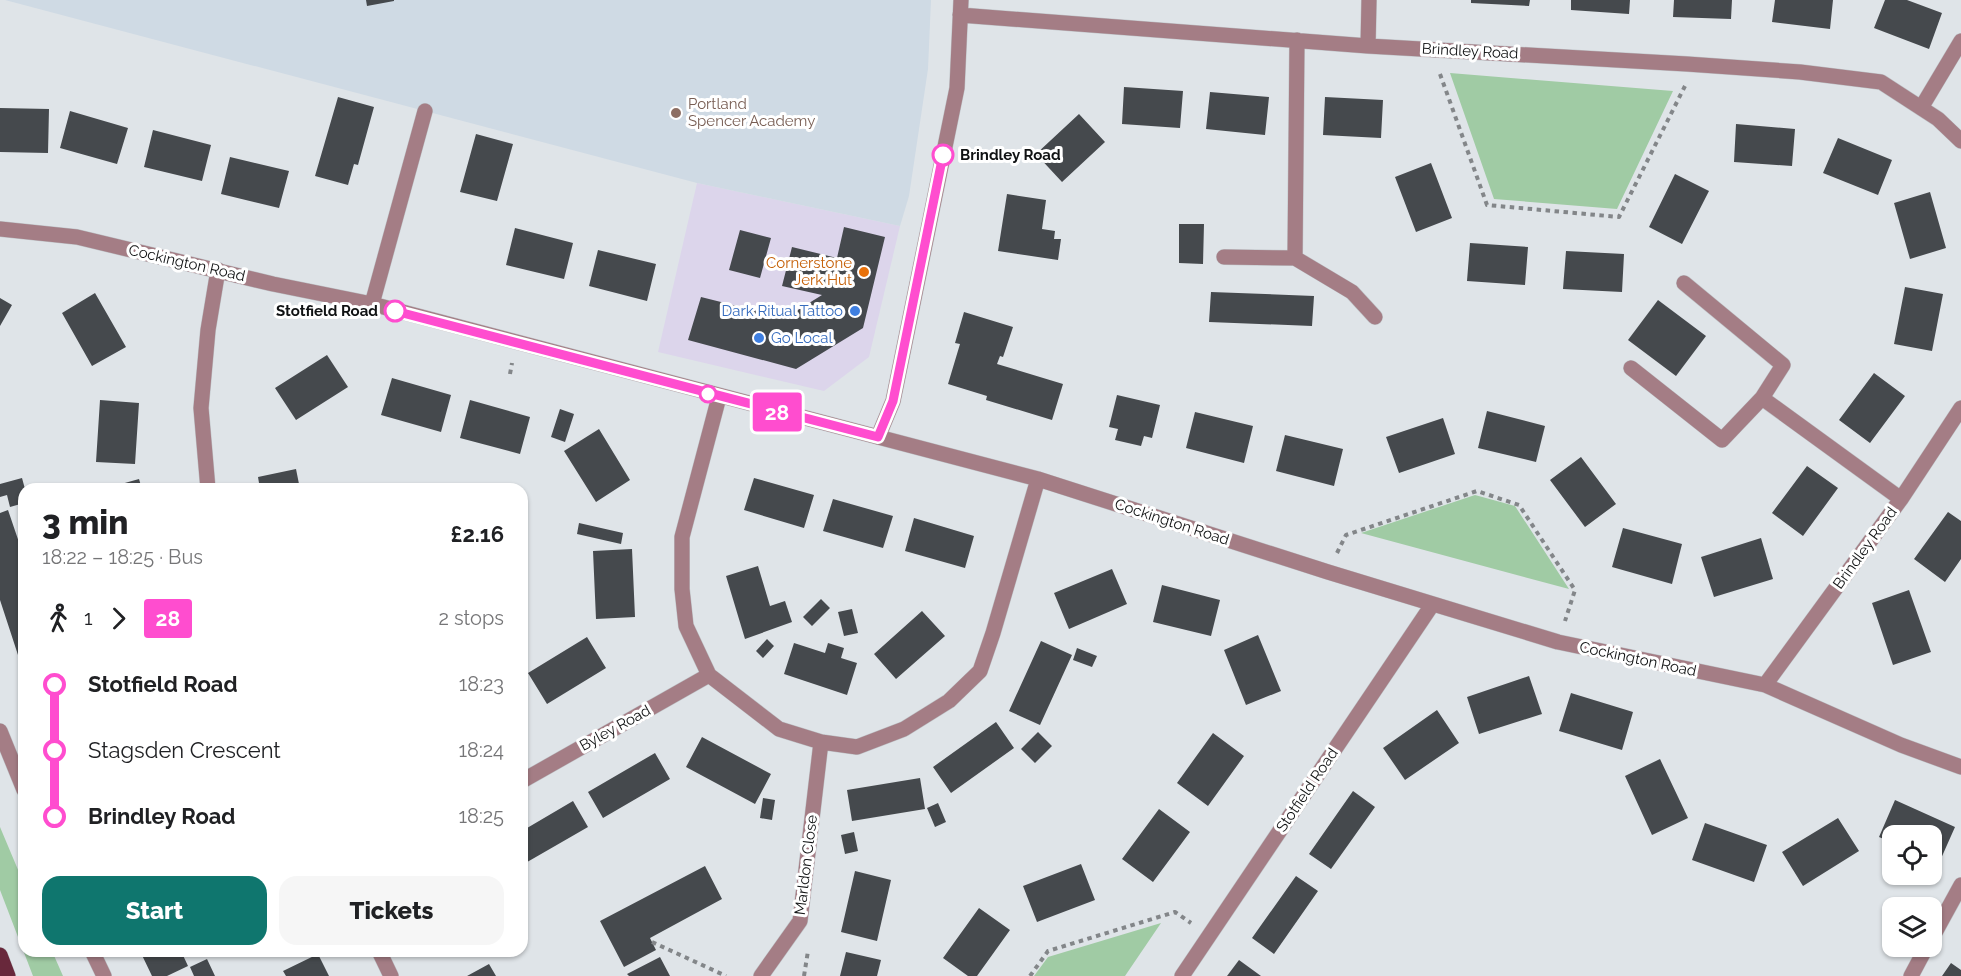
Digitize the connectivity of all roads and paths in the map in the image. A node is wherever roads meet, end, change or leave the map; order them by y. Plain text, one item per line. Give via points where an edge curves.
1 (1369, 0) edge
2 (960, 8) edge
3 (1297, 40) junction
4 (1961, 41) edge
5 (1368, 46) junction
6 (1443, 50) junction
7 (1687, 64) junction
8 (1922, 108) junction
9 (425, 111) dead end
10 (1961, 141) edge
11 (0, 229) edge
12 (1224, 257) dead end
13 (1295, 258) junction
14 (218, 270) junction
15 (1684, 283) dead end
16 (372, 304) junction
17 (1375, 317) dead end
18 (1631, 368) dead end
19 (719, 397) junction
20 (1762, 398) junction
21 (1961, 408) edge
22 (878, 437) junction
23 (1038, 479) junction
24 (207, 483) edge
25 (1901, 499) junction
26 (1328, 572) junction
27 (1432, 605) junction
28 (1558, 642) junction
29 (709, 675) junction
30 (1765, 685) junction
31 (0, 731) edge
32 (821, 742) junction
33 (1961, 767) edge
34 (18, 775) edge
35 (528, 777) edge
36 (1961, 885) edge
37 (1942, 920) edge
38 (1209, 936) junction
39 (652, 942) dead end
40 (0, 955) edge
41 (95, 957) edge
42 (382, 957) edge
43 (1921, 957) edge
44 (8, 976) edge
45 (104, 976) edge
46 (391, 976) edge
47 (726, 976) edge
48 (760, 976) edge
49 (1030, 976) edge
50 (1182, 976) edge
51 (1911, 976) edge

1 - 5 street
2 - 3 street, Brindley Road
2 - 22 street via 957,88 893,401
3 - 5 street, Brindley Road
3 - 13 street
4 - 8 street
5 - 6 street, Brindley Road
6 - 7 street, Brindley Road
6 - 7 path via 1440,72 1487,205 1619,217 1685,86
7 - 8 street, Brindley Road via 1881,82
8 - 10 street, Brindley Road
9 - 16 street
11 - 14 street, Cockington Road via 77,237
12 - 13 street
13 - 17 street via 1352,292
14 - 16 street, Cockington Road
14 - 24 street via 201,408
15 - 20 street via 1784,366
16 - 19 street, Cockington Road
18 - 20 street via 1722,440
19 - 22 street, Cockington Road
19 - 29 street via 682,537 686,626
20 - 25 street
21 - 25 street, Brindley Road
22 - 23 street, Cockington Road
23 - 26 street, Cockington Road
23 - 32 street via 980,671 949,701 904,729 857,747
25 - 30 street, Brindley Road
26 - 27 street, Cockington Road
26 - 28 path via 1346,535 1477,491 1520,505 1575,590
27 - 28 street, Cockington Road
27 - 38 street, Stotfield Road
28 - 30 street, Cockington Road
29 - 32 street via 779,729
29 - 35 street, Byley Road
30 - 33 street, Cockington Road
31 - 34 street
32 - 48 street, Marldon Close via 800,921
36 - 37 street
38 - 49 path via 1175,912 1048,951
38 - 50 street, Stotfield Road
39 - 47 path
40 - 44 main road
41 - 45 street
42 - 46 street
43 - 51 street

